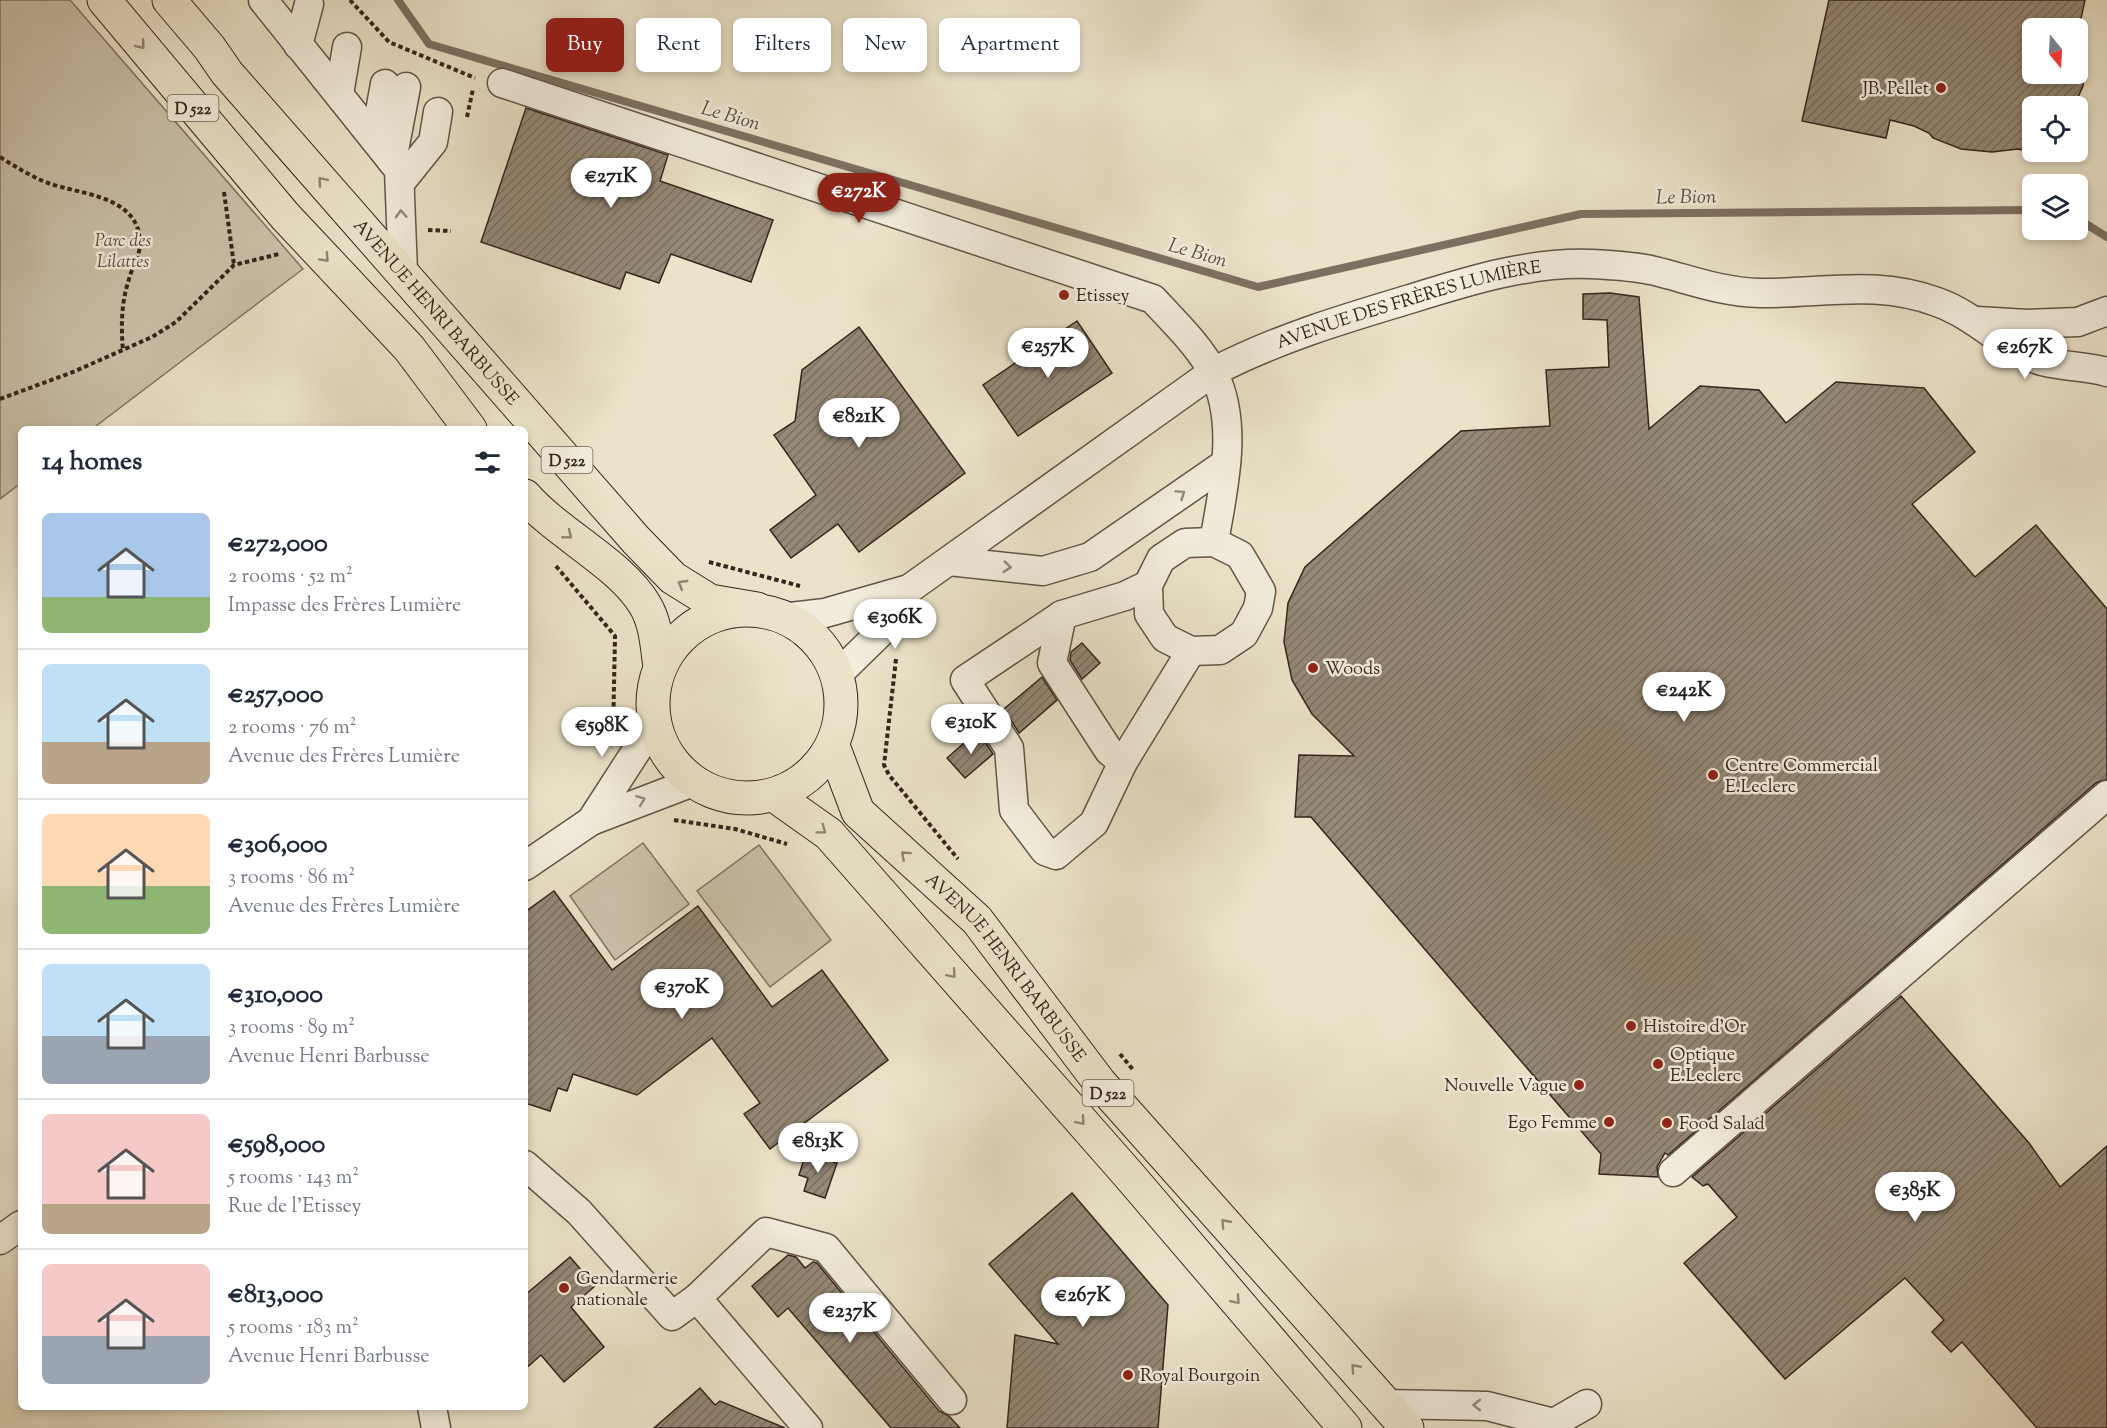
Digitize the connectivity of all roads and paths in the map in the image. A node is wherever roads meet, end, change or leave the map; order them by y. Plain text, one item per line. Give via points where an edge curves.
1 (104, 0) edge
2 (169, 0) edge
3 (350, 0) edge
4 (346, 73) edge
5 (502, 83) joint
6 (0, 157) edge
7 (224, 188) dead end
8 (284, 252) dead end
9 (234, 265) junction
10 (403, 272) junction
11 (2107, 311) edge
12 (1977, 321) junction
13 (123, 351) junction
14 (1213, 372) junction
15 (2107, 372) edge
16 (0, 399) edge
17 (468, 426) edge
18 (1226, 463) junction
19 (528, 499) edge
20 (1214, 542) junction
21 (949, 561) junction
22 (555, 564) dead end
23 (1148, 585) junction
24 (909, 589) junction
25 (769, 614) junction
26 (1062, 615) junction
27 (1191, 651) junction
28 (660, 668) junction
29 (838, 674) junction
30 (655, 722) junction
31 (832, 746) junction
32 (1123, 762) junction
33 (619, 775) junction
34 (693, 782) junction
35 (774, 795) junction
36 (2107, 795) edge
37 (638, 801) junction
38 (591, 821) junction
39 (789, 844) dead end
40 (528, 864) edge
41 (528, 1168) edge
42 (1673, 1172) dead end
43 (18, 1227) edge
44 (0, 1240) edge
45 (697, 1298) junction
46 (952, 1400) dead end
47 (1587, 1404) dead end
48 (433, 1410) edge
49 (1397, 1416) edge
50 (1339, 1424) edge
51 (1552, 1426) edge
52 (436, 1428) edge
53 (808, 1428) edge

1 -> 17 main road, D 522 via 285,216 409,348
10 -> 2 main road, AVENUE HENRI BARBUSSE / D 522 via 227,73
3 - 5 path via 389,42 475,78
10 -> 4 street
5 - 14 street via 1153,298
6 - 13 path via 50,184 115,203 137,227 140,245 120,312
7 - 9 path
8 - 9 path
9 - 13 path via 176,322
25 -> 10 main road, AVENUE HENRI BARBUSSE / D 522 via 710,601 673,578
11 - 12 street, AVENUE DES FRÈRES LUMIÈRE via 2078,322
12 - 14 street, AVENUE DES FRÈRES LUMIÈRE via 1936,301 1889,291 1844,287 1760,293 1712,289 1653,271 1588,264 1525,268 1323,325 1249,353
12 - 15 street, AVENUE DES FRÈRES LUMIÈRE via 1998,339 2032,358
13 - 16 path
14 - 18 street via 1221,392
14 - 21 street, AVENUE DES FRÈRES LUMIÈRE
18 - 20 street
21 -> 18 street via 1043,571 1090,557
19 -> 28 main road via 620,576 645,604 656,634
20 - 23 street via 1185,543 1161,559
20 - 27 street via 1240,555 1246,563 1261,591 1258,608 1244,634 1220,650
21 - 24 street, AVENUE DES FRÈRES LUMIÈRE
22 - 33 path via 615,636 612,764
23 - 26 street
23 - 27 street via 1149,614 1165,638
24 - 25 street, AVENUE DES FRÈRES LUMIÈRE via 825,613
24 - 29 street, AVENUE DES FRÈRES LUMIÈRE via 880,633
25 - 28 main road via 716,614 683,634
25 - 29 main road via 793,621 820,642
26 - 32 street via 1052,663 1108,751
26 - 32 street via 965,680 1009,748 1014,810 1045,852 1056,855 1094,823
27 - 32 street
28 - 30 main road via 652,699
29 - 31 main road via 842,706
30 - 33 street
30 - 34 main road via 657,735 674,765
31 - 35 main road via 810,775
49 -> 31 main road, AVENUE HENRI BARBUSSE / D 522 via 1100,1083 977,920 858,812
33 - 38 street
34 - 35 main road via 726,797
37 -> 34 street
35 -> 50 main road, D 522 via 829,834 1127,1173
36 - 42 street
37 - 38 street
37 - 39 path via 649,817 735,829
38 - 40 street
41 - 45 street via 579,1212 672,1316
43 - 44 street
45 - 46 street via 766,1232 826,1248
45 - 53 street
47 - 51 street
48 - 52 street
51 -> 49 street via 1487,1406

